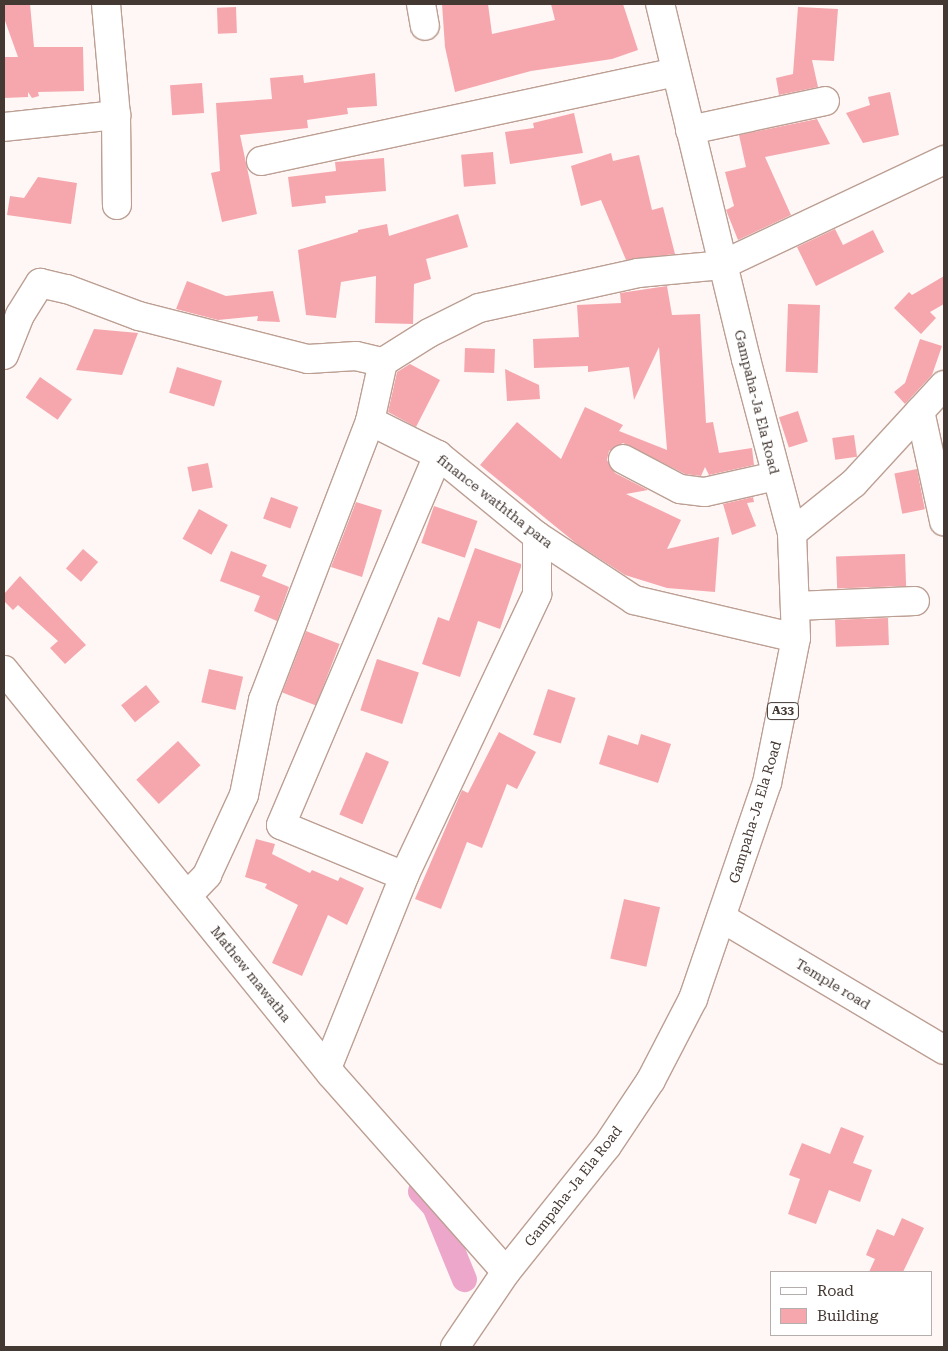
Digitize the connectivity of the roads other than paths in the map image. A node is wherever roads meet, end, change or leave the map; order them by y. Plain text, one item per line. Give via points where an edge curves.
1 (106, 4) edge
2 (666, 5) edge
3 (676, 72) junction
4 (825, 101) dead end
5 (116, 115) junction
6 (4, 127) edge
7 (690, 130) junction
8 (944, 160) edge
9 (261, 161) dead end
10 (117, 205) dead end
11 (722, 265) junction
12 (4, 355) edge
13 (383, 362) junction
14 (944, 386) edge
15 (920, 411) junction
16 (370, 421) junction
17 (438, 455) junction
18 (623, 459) dead end
19 (776, 476) junction
20 (944, 521) edge
21 (792, 533) junction
22 (537, 536) junction
23 (916, 601) dead end
24 (794, 606) junction
25 (796, 638) junction
26 (4, 670) edge
27 (404, 876) junction
28 (188, 895) junction
29 (722, 918) junction
30 (942, 1041) edge
31 (327, 1068) junction
32 (506, 1272) junction
33 (456, 1347) edge

1 - 5 main road
2 - 3 main road, Gampaha-Ja Ela Road / A33
3 - 7 main road, Gampaha-Ja Ela Road / A33
3 - 9 main road
4 - 7 main road
5 - 6 main road
5 - 10 main road
7 - 11 main road, Gampaha-Ja Ela Road / A33
8 - 11 main road
11 - 13 main road via 638,273 479,308 429,333
11 - 19 main road, Gampaha-Ja Ela Road / A33
12 - 13 main road via 20,315 40,283 66,289 139,316 308,359 356,356
13 - 16 main road
14 - 15 main road
15 - 20 main road
15 - 21 main road via 854,483
16 - 17 main road, finance waththa para
16 - 28 main road via 262,700 244,795 207,875
17 - 22 main road, finance waththa para
17 - 27 main road via 281,825
18 - 19 main road via 680,489 705,492
19 - 21 main road, Gampaha-Ja Ela Road / A33
21 - 24 main road, Gampaha-Ja Ela Road / A33
22 - 25 main road, finance waththa para via 634,600
22 - 27 main road via 536,594
23 - 24 main road
24 - 25 main road, Gampaha-Ja Ela Road / A33
25 - 29 main road, Gampaha-Ja Ela Road / A33 via 767,783
26 - 28 main road, Mathew mawatha
27 - 31 main road
28 - 31 main road, Mathew mawatha
29 - 30 main road, Temple road
29 - 32 main road, Gampaha-Ja Ela Road / A33 via 693,999 651,1080 607,1146
31 - 32 main road, Mathew mawatha
32 - 33 main road, Gampaha-Ja Ela Road / A33

